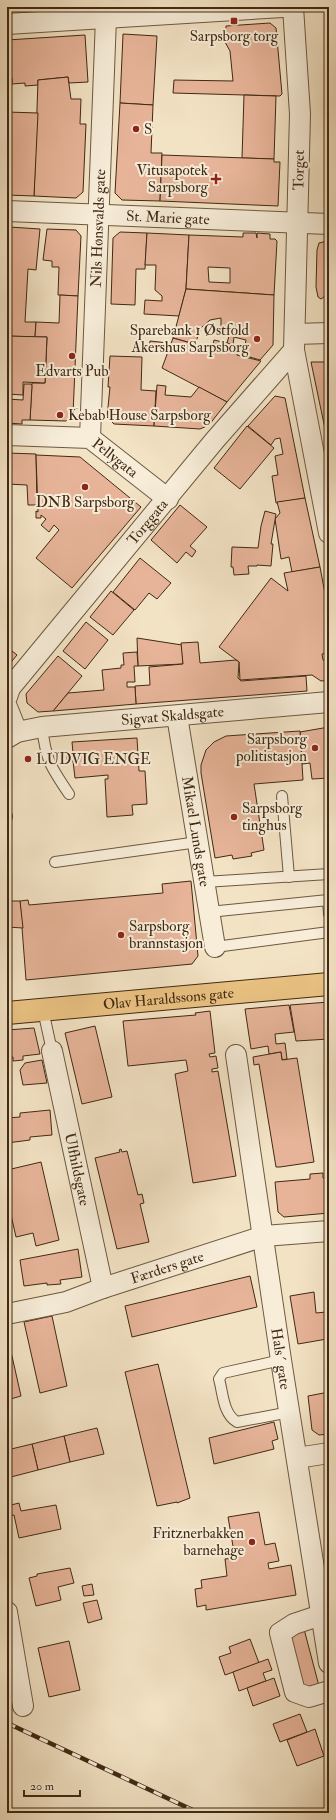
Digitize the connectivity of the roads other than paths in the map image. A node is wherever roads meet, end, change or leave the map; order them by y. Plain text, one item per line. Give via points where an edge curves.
1 (283, 7) edge
2 (293, 7) edge
3 (106, 18) junction
4 (7, 24) edge
5 (7, 211) edge
6 (97, 214) junction
7 (298, 223) junction
8 (329, 224) edge
9 (329, 333) edge
10 (295, 342) junction
11 (7, 435) edge
12 (90, 438) junction
13 (168, 499) junction
14 (329, 533) edge
15 (7, 697) edge
16 (329, 702) edge
17 (7, 707) edge
18 (177, 716) junction
19 (42, 726) junction
20 (12, 735) edge
21 (69, 794) dead end
22 (282, 796) dead end
23 (198, 842) junction
24 (55, 862) dead end
25 (329, 874) edge
26 (289, 877) junction
27 (204, 882) junction
28 (209, 912) junction
29 (329, 914) edge
30 (329, 932) edge
31 (215, 946) joint
32 (329, 984) edge
33 (43, 1010) junction
34 (7, 1013) edge
35 (52, 1051) joint
36 (236, 1055) dead end
37 (329, 1231) edge
38 (264, 1236) junction
39 (103, 1288) junction
40 (7, 1314) edge
41 (281, 1360) junction
42 (290, 1412) junction
43 (329, 1453) edge
44 (297, 1458) junction
45 (7, 1612) edge
46 (321, 1615) junction
47 (329, 1663) edge
48 (329, 1691) edge
49 (23, 1706) dead end

1 - 3 street
2 - 7 street, Torget via 300,114
3 - 4 street
3 - 6 street, Nils Hønsvalds gate
5 - 6 street, St. Marie gate
6 - 7 street, St. Marie gate
6 - 12 street, Nils Hønsvalds gate
7 - 8 street, St. Marie gate
7 - 10 street, Torget
9 - 10 street
10 - 13 street, Torggata
10 - 14 street, Torget
11 - 12 street, Pellygata
12 - 13 street, Pellygata
13 - 15 street, Torggata via 52,636 10,688
16 - 18 street, Sigvat Skaldsgate
17 - 20 street
18 - 19 street, Sigvat Skaldsgate
18 - 23 street, Mikael Lunds gate
19 - 20 street, Sigvat Skaldsgate
19 - 21 lane via 50,765
22 - 26 lane
23 - 24 lane
23 - 27 street, Mikael Lunds gate
25 - 26 lane
26 - 27 lane
27 - 28 street, Mikael Lunds gate
28 - 29 lane via 328,900
28 - 31 street, Mikael Lunds gate
30 - 31 lane
32 - 33 main road, Olav Haraldssons gate
33 - 34 main road, Olav Haraldssons gate
33 - 35 lane
35 - 39 street, Ulfhildsgate
36 - 38 street, Hals´ gate
37 - 38 street, Færders gate
38 - 39 street, Færders gate
38 - 41 street, Hals´ gate
39 - 40 street, Færders gate via 66,1302
41 - 42 street, Hals´ gate
41 - 42 lane via 238,1368 223,1373 219,1379 228,1414 237,1422
42 - 44 street, Hals´ gate
43 - 44 street
44 - 46 street, Hals´ gate
45 - 49 street
46 - 47 street, Hals´ gate
46 - 48 street via 294,1624 280,1633 295,1692 309,1697

